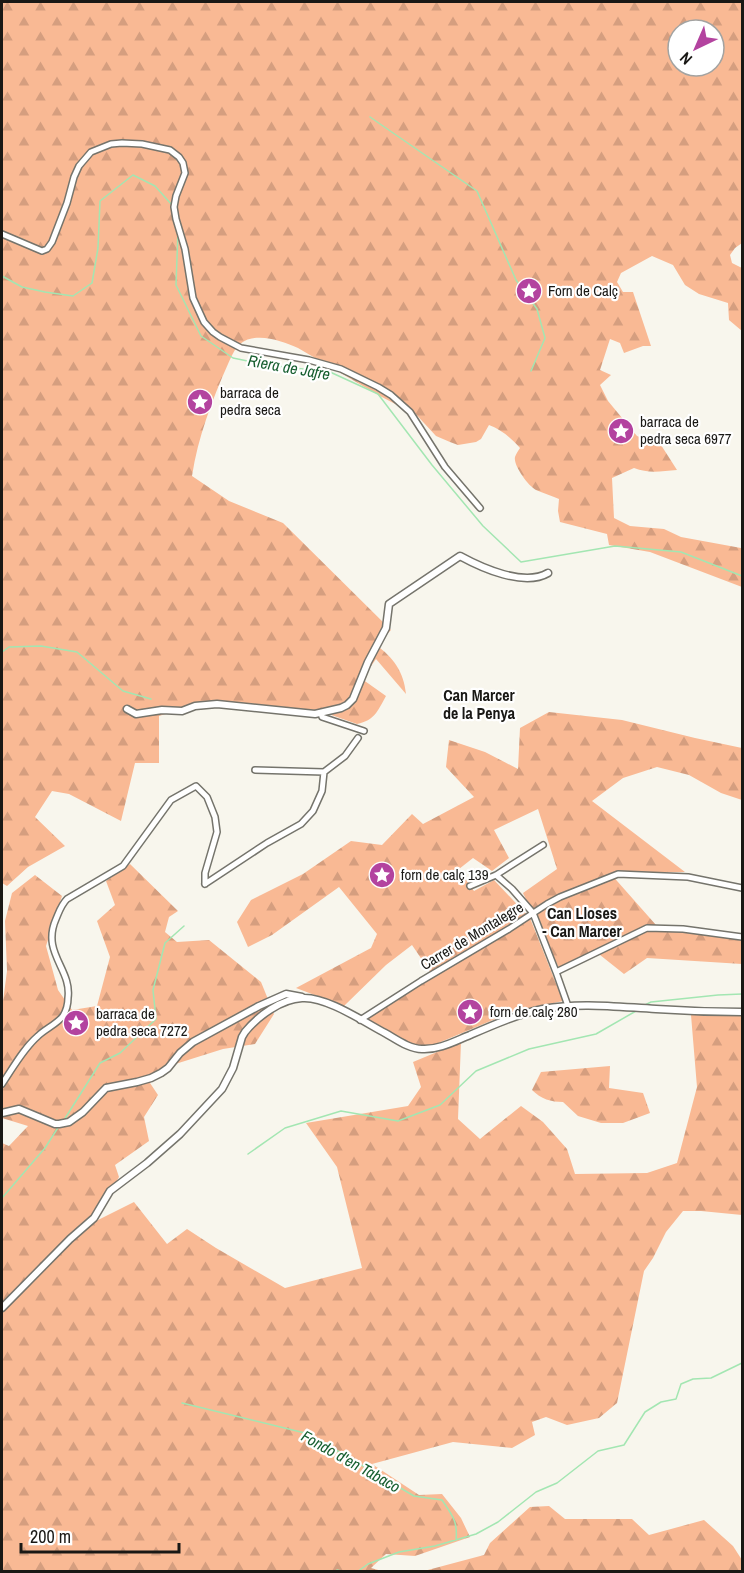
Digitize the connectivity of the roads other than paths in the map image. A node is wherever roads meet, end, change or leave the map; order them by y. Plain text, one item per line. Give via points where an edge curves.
1 (2, 234) edge
2 (480, 508) dead end
3 (548, 573) dead end
4 (126, 709) dead end
5 (321, 713) junction
6 (364, 730) dead end
7 (358, 738) dead end
8 (255, 770) dead end
9 (324, 772) junction
10 (543, 845) dead end
11 (496, 875) junction
12 (470, 886) dead end
13 (742, 888) edge
14 (533, 914) junction
15 (742, 937) edge
16 (556, 972) junction
17 (303, 998) junction
18 (568, 1006) junction
19 (742, 1012) edge
20 (360, 1020) junction
21 (2, 1084) edge
22 (2, 1113) edge
23 (2, 1308) edge

1 - 2 street via 42,251 47,249 79,166 91,152 122,143 170,150 183,163 185,173 174,207 193,298 204,322 220,337 241,348 341,369 391,394 410,412 445,467
3 - 5 street via 513,577 460,556 389,604 386,628 353,699 347,705
4 - 5 street via 136,714 217,704
5 - 6 street via 322,717
7 - 9 street via 345,756
8 - 9 street
9 - 21 street via 322,791 313,811 301,824 205,884 218,832 207,797 196,786 171,800 123,866 62,904 53,924 52,942 69,988 66,1009 31,1043
10 - 11 street
11 - 12 street
11 - 14 street
13 - 14 street, Carrer de Montalegre via 688,877 618,874 560,897
14 - 16 street
14 - 20 street, Carrer de Montalegre
15 - 16 street via 647,928
16 - 18 street
17 - 20 street via 319,1000
17 - 22 street via 286,994 202,1035 161,1073 106,1088 69,1122 55,1124 19,1109
17 - 23 street via 270,1010 248,1028 222,1089 180,1134 110,1191 94,1218
18 - 19 street
18 - 20 street via 532,1012 425,1050 402,1043

